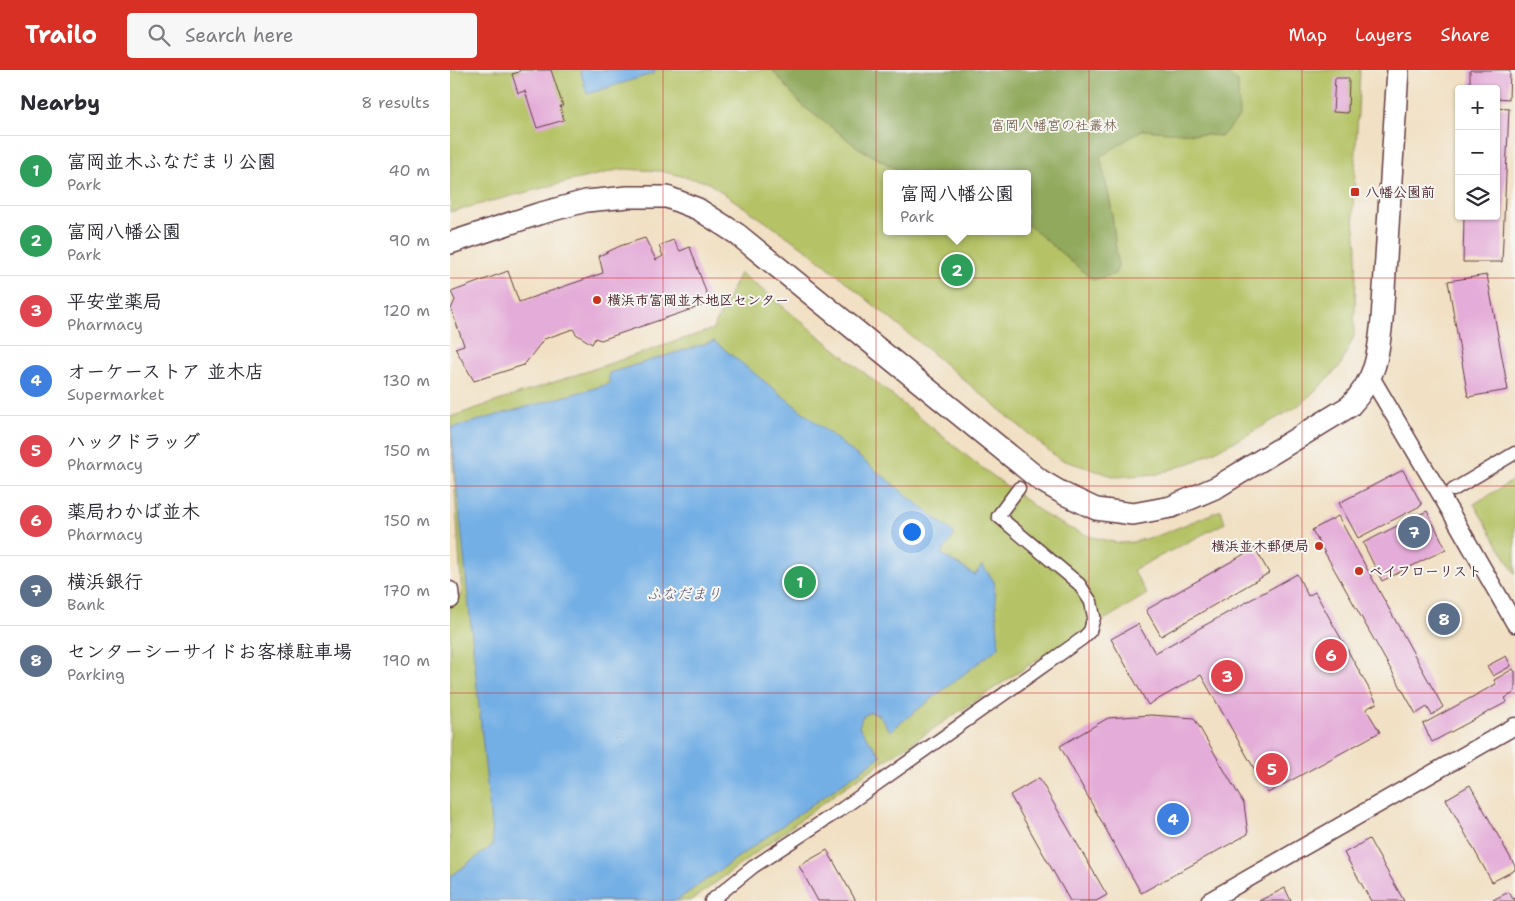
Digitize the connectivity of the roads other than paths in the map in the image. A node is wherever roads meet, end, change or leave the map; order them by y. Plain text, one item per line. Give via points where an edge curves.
1 (1398, 70) edge
2 (450, 243) edge
3 (1371, 377) junction
4 (1515, 454) edge
5 (1019, 488) dead end
6 (1453, 490) dead end
7 (1515, 624) edge
8 (1515, 726) edge
9 (711, 901) edge
10 (1209, 901) edge

1 - 3 street via 1382,320 1379,350
2 - 3 street via 586,201 667,197 698,209 738,234 1040,480 1096,509 1133,514 1170,507 1218,487 1350,406
3 - 7 street
4 - 6 street
5 - 9 street via 998,516 1079,584 1091,602 1094,617 1090,631 843,808 753,867
8 - 10 street

